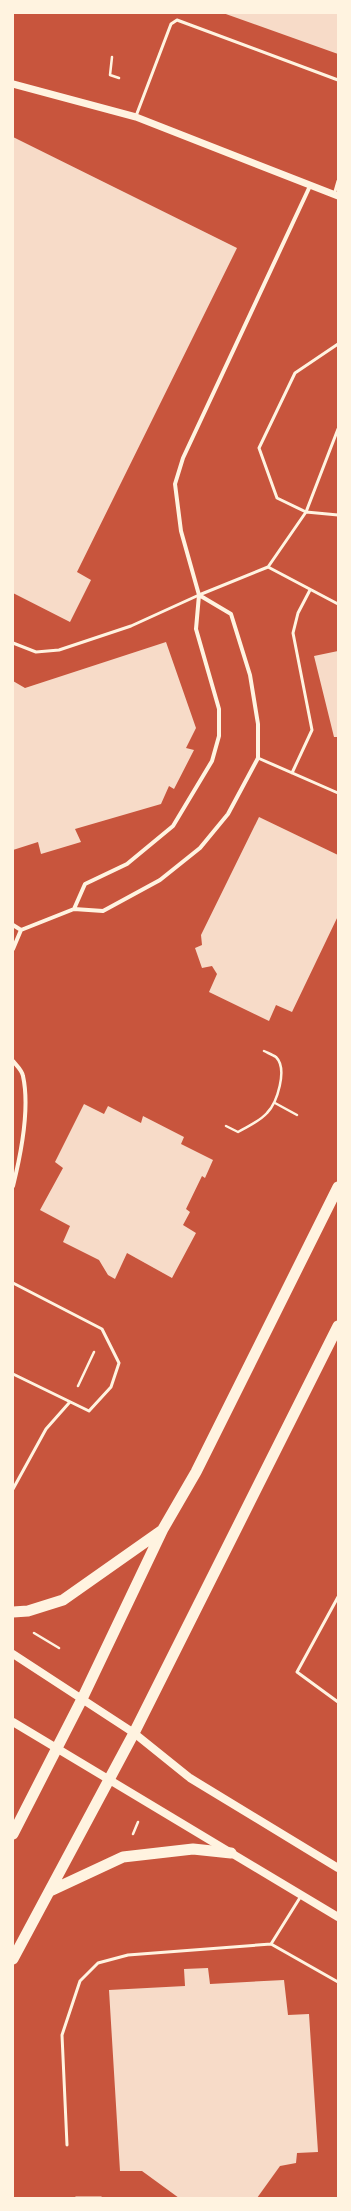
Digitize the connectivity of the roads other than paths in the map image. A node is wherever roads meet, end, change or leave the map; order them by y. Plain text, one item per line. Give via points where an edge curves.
1 (338, 80) edge
2 (13, 84) edge
3 (136, 117) junction
4 (338, 181) edge
5 (310, 186) junction
6 (336, 195) edge
7 (338, 344) edge
8 (338, 429) edge
9 (306, 512) junction
10 (338, 515) edge
11 (268, 567) junction
12 (310, 590) junction
13 (199, 595) junction
14 (338, 604) edge
15 (13, 643) edge
16 (258, 758) junction
17 (292, 773) junction
18 (338, 794) edge
19 (74, 909) junction
20 (13, 926) edge
21 (21, 930) junction
22 (13, 949) edge
23 (13, 1060) edge
24 (13, 1186) edge
25 (338, 1187) edge
26 (13, 1282) edge
27 (338, 1326) edge
28 (13, 1374) edge
29 (69, 1402) junction
30 (13, 1489) edge
31 (163, 1530) junction
32 (338, 1597) edge
33 (13, 1612) edge
34 (13, 1654) edge
35 (82, 1699) junction
36 (338, 1702) edge
37 (13, 1722) edge
38 (134, 1733) junction
39 (57, 1748) junction
40 (110, 1779) junction
41 (13, 1834) edge
42 (231, 1853) junction
43 (338, 1868) edge
44 (50, 1891) junction
45 (302, 1896) junction
46 (338, 1917) edge
47 (271, 1944) junction
48 (13, 1959) edge
49 (338, 1982) edge
50 (67, 2145) dead end
51 (76, 2198) edge
52 (101, 2198) edge

1 - 3 lane via 177,20 171,24
2 - 3 street
3 - 5 street
4 - 6 lane
5 - 6 street
5 - 13 street via 183,458 175,484 181,531
7 - 9 lane via 295,373 259,448 277,498
8 - 9 lane
9 - 10 lane
9 - 11 lane
11 - 12 lane
11 - 13 lane
12 - 14 lane
12 - 17 lane via 298,613 293,633 312,730
13 - 15 lane via 131,626 59,650 36,652
13 - 16 street via 231,614 250,674 258,724
13 - 19 street via 196,629 219,709 219,736 212,761 173,826 127,864 85,884
16 - 17 lane
16 - 19 street via 228,814 200,848 160,880 103,911
17 - 18 lane
19 - 21 street
20 - 21 street
21 - 22 street
23 - 24 street via 23,1074 25,1102 20,1160
25 - 31 highway via 196,1472
26 - 29 lane via 102,1330 120,1363 111,1387 88,1411
27 - 38 highway
28 - 29 lane
29 - 30 lane via 46,1429
31 - 33 highway via 63,1600 28,1611
31 - 35 highway
32 - 36 lane via 298,1672
34 - 35 main road
35 - 38 main road
35 - 39 highway
37 - 39 main road
38 - 40 highway
38 - 43 main road via 190,1778
39 - 40 main road
39 - 41 highway
40 - 42 main road
40 - 44 highway
42 - 44 highway via 193,1848 123,1857
42 - 45 main road
44 - 48 highway
45 - 46 main road
45 - 47 lane
47 - 49 lane
47 - 50 lane via 128,1955 98,1963 80,1981 62,2035
51 - 52 lane

